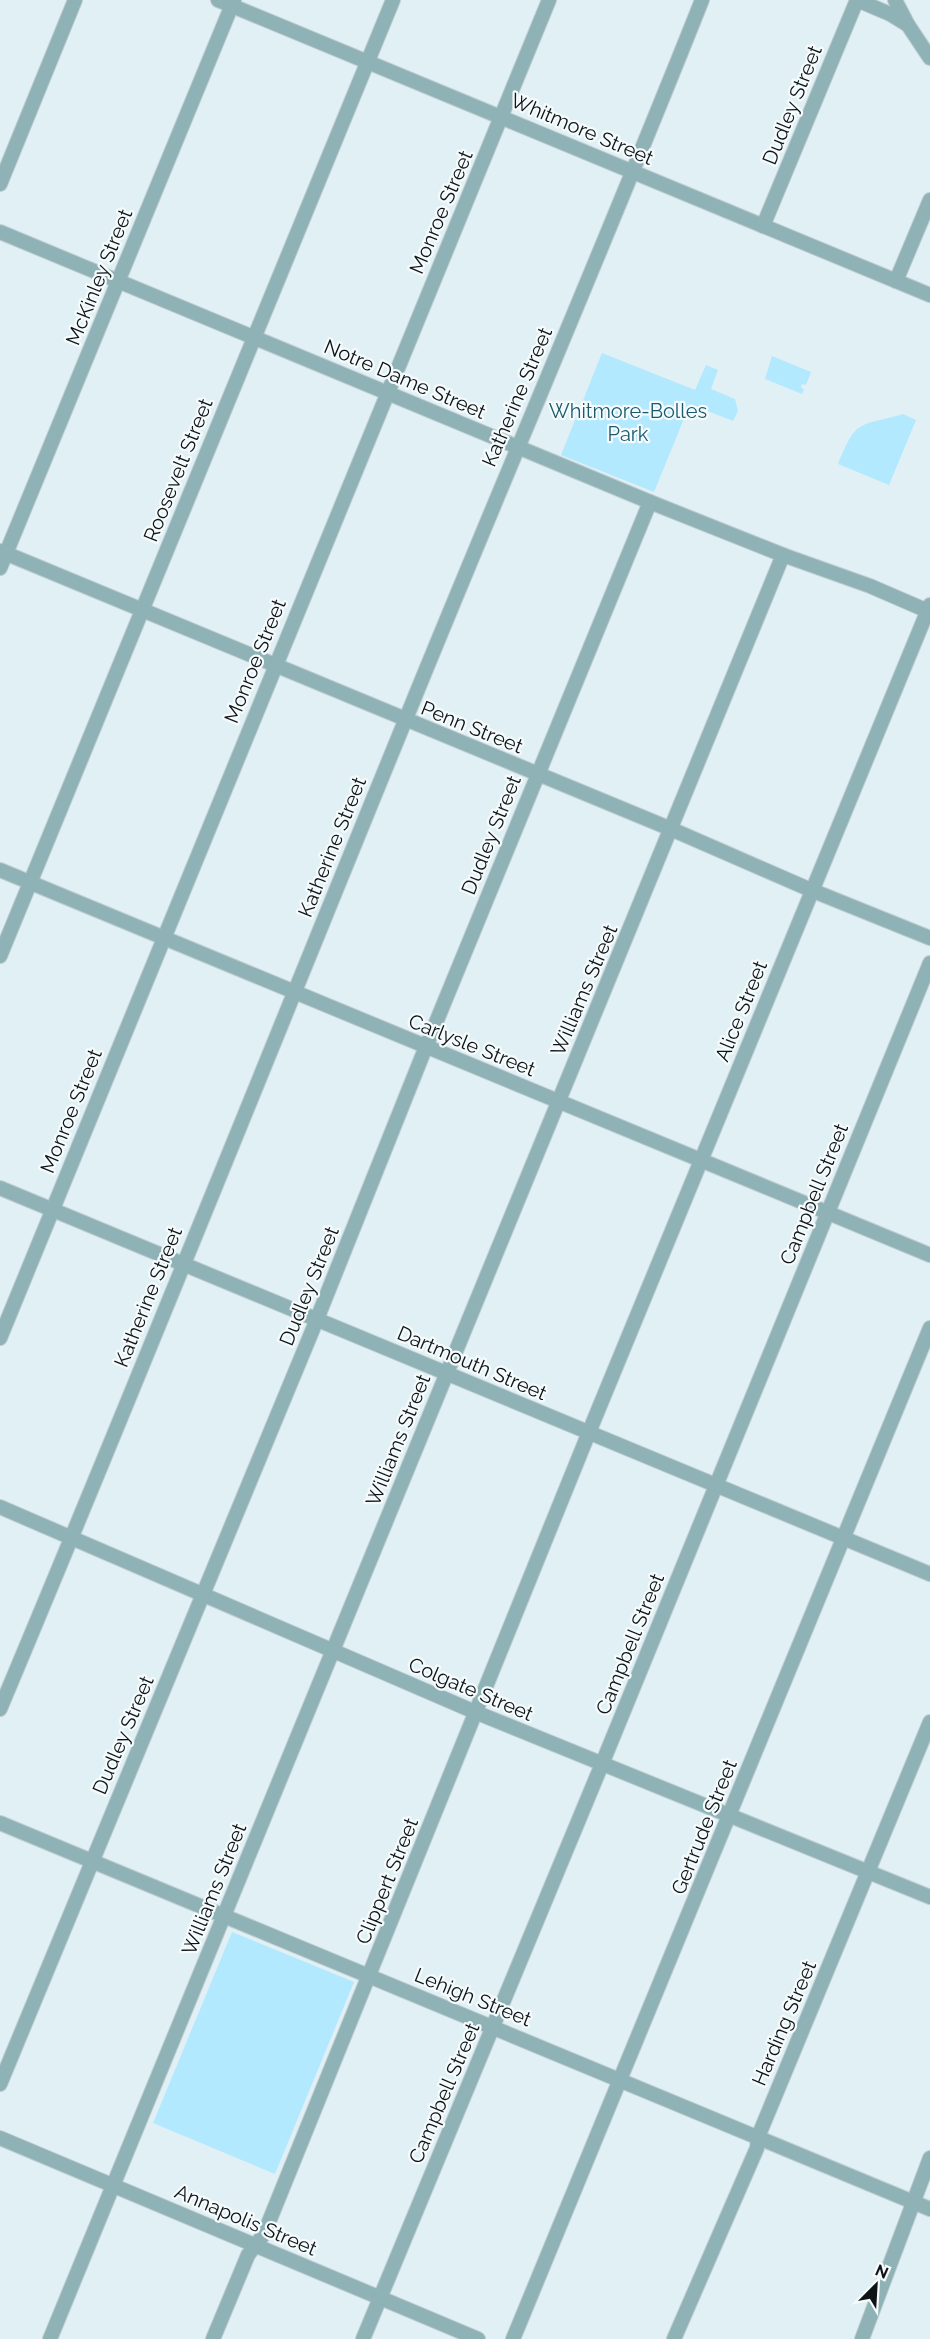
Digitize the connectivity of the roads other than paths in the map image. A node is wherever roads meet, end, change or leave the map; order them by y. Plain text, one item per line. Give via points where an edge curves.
1 (75, 0) edge
2 (218, 0) edge
3 (393, 0) edge
4 (549, 0) edge
5 (702, 0) edge
6 (857, 0) edge
7 (895, 0) edge
8 (233, 3) edge
9 (908, 25) junction
10 (930, 58) edge
11 (367, 62) junction
12 (501, 117) junction
13 (633, 172) junction
14 (0, 184) edge
15 (930, 200) edge
16 (763, 226) junction
17 (0, 232) edge
18 (118, 281) junction
19 (896, 281) junction
20 (930, 295) edge
21 (253, 338) junction
22 (387, 393) junction
23 (518, 447) junction
24 (650, 502) junction
25 (3, 553) edge
26 (783, 555) junction
27 (0, 568) edge
28 (929, 609) edge
29 (141, 610) junction
30 (274, 666) junction
31 (405, 720) junction
32 (537, 774) junction
33 (671, 828) junction
34 (0, 870) edge
35 (30, 882) junction
36 (811, 890) junction
37 (163, 938) junction
38 (930, 938) edge
39 (0, 956) edge
40 (930, 963) edge
41 (294, 993) junction
42 (426, 1047) junction
43 (559, 1101) junction
44 (701, 1160) junction
45 (0, 1188) edge
46 (52, 1210) junction
47 (827, 1212) junction
48 (930, 1256) edge
49 (183, 1264) junction
50 (316, 1319) junction
51 (930, 1328) edge
52 (0, 1338) edge
53 (446, 1373) junction
54 (588, 1433) junction
55 (716, 1485) junction
56 (0, 1507) edge
57 (72, 1538) junction
58 (843, 1538) junction
59 (930, 1574) edge
60 (203, 1594) junction
61 (333, 1652) junction
62 (0, 1709) edge
63 (475, 1712) junction
64 (930, 1722) edge
65 (602, 1764) junction
66 (729, 1816) junction
67 (0, 1823) edge
68 (92, 1860) junction
69 (868, 1872) junction
70 (930, 1897) edge
71 (224, 1915) junction
72 (369, 1976) junction
73 (493, 2027) junction
74 (621, 2080) junction
75 (0, 2084) edge
76 (758, 2137) junction
77 (0, 2138) edge
78 (930, 2158) edge
79 (113, 2185) junction
80 (913, 2202) junction
81 (930, 2209) edge
82 (256, 2246) junction
83 (380, 2298) junction
84 (50, 2339) edge
85 (213, 2339) edge
86 (363, 2339) edge
87 (478, 2339) edge
88 (513, 2339) edge
89 (674, 2339) edge
90 (862, 2339) edge

1 - 14 street
2 - 8 street, Whitmore Street
3 - 11 street, Roosevelt Street
4 - 12 street, Monroe Street
5 - 13 street, Katherine Street
6 - 9 street
6 - 16 street, Dudley Street
7 - 9 street
8 - 11 street, Whitmore Street
8 - 18 street, McKinley Street
9 - 10 street
11 - 12 street, Whitmore Street
11 - 21 street, Roosevelt Street
12 - 13 street, Whitmore Street
12 - 22 street, Monroe Street
13 - 16 street, Whitmore Street
13 - 23 street, Katherine Street
15 - 19 street
16 - 19 street, Whitmore Street
17 - 18 street, Notre Dame Street
18 - 21 street, Notre Dame Street
18 - 25 street, McKinley Street
19 - 20 street, Whitmore Street
21 - 22 street, Notre Dame Street
21 - 29 street, Roosevelt Street
22 - 23 street, Notre Dame Street
22 - 30 street, Monroe Street
23 - 24 street, Notre Dame Street
23 - 31 street, Katherine Street
24 - 26 street, Notre Dame Street
24 - 32 street, Dudley Street
25 - 27 street, McKinley Street
25 - 29 street, Penn Street
26 - 28 street, Notre Dame Street
26 - 33 street, Williams Street
28 - 36 street, Alice Street
29 - 30 street, Penn Street
29 - 35 street, Roosevelt Street
30 - 31 street, Penn Street
30 - 37 street, Monroe Street
31 - 32 street, Penn Street
31 - 41 street, Katherine Street
32 - 33 street, Penn Street
32 - 42 street, Dudley Street
33 - 36 street, Penn Street
33 - 43 street, Williams Street
34 - 35 street, Carlysle Street
35 - 37 street, Carlysle Street
35 - 39 street, Roosevelt Street
36 - 38 street, Penn Street
36 - 44 street, Alice Street
37 - 41 street, Carlysle Street
37 - 46 street, Monroe Street
40 - 47 street, Campbell Street
41 - 42 street, Carlysle Street
41 - 49 street, Katherine Street
42 - 43 street, Carlysle Street
42 - 50 street, Dudley Street
43 - 44 street, Carlysle Street
43 - 53 street, Williams Street
44 - 47 street, Carlysle Street
44 - 54 street, Alice Street
45 - 46 street, Dartmouth Street
46 - 49 street, Dartmouth Street
46 - 52 street, Monroe Street
47 - 48 street, Carlysle Street
47 - 55 street, Campbell Street
49 - 50 street, Dartmouth Street
49 - 57 street, Katherine Street
50 - 53 street, Dartmouth Street
50 - 60 street, Dudley Street
51 - 58 street, Gertrude Street
53 - 54 street, Dartmouth Street
53 - 61 street, Williams Street
54 - 55 street, Dartmouth Street
54 - 63 street, Clippert Street
55 - 58 street, Dartmouth Street
55 - 65 street, Campbell Street
56 - 57 street, Colgate Street
57 - 60 street, Colgate Street
57 - 62 street, Katherine Street
58 - 59 street, Dartmouth Street
58 - 66 street, Gertrude Street
60 - 61 street, Colgate Street
60 - 68 street, Dudley Street
61 - 63 street, Colgate Street
61 - 71 street, Williams Street
63 - 65 street, Colgate Street
63 - 72 street, Clippert Street
64 - 69 street, Harding Street
65 - 66 street, Colgate Street
65 - 73 street, Campbell Street
66 - 69 street, Colgate Street
66 - 74 street, Gertrude Street
67 - 68 street, Lehigh Street
68 - 71 street, Lehigh Street
68 - 75 street, Dudley Street
69 - 70 street, Colgate Street
69 - 76 street, Harding Street
71 - 72 street, Lehigh Street
71 - 79 street, Williams Street
72 - 73 street, Lehigh Street
72 - 82 street, Clippert Street
73 - 74 street, Lehigh Street
73 - 83 street, Campbell Street
74 - 76 street, Lehigh Street
74 - 88 street, Gertrude Street
76 - 80 street, Lehigh Street
76 - 89 street, Harding Street via 757,2148
77 - 79 street, Annapolis Street
78 - 80 street
79 - 82 street, Annapolis Street
79 - 84 street, Williams Street
80 - 81 street, Lehigh Street
80 - 90 street
82 - 83 street, Annapolis Street
82 - 85 street, Clippert Street via 248,2255
83 - 86 street, Campbell Street
83 - 87 street, Annapolis Street

